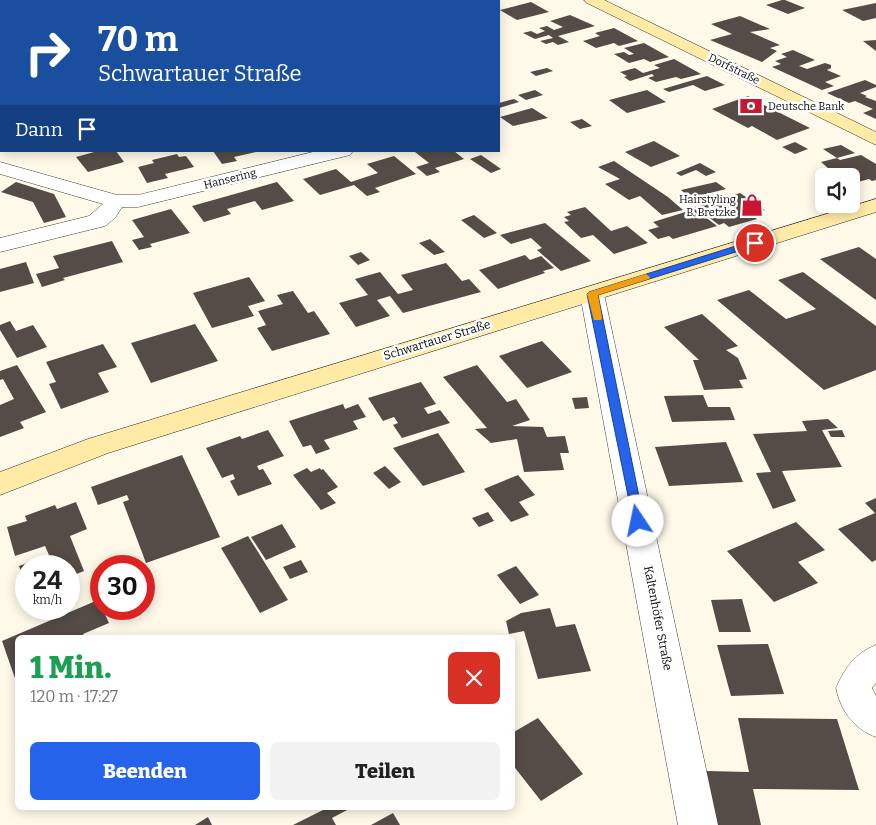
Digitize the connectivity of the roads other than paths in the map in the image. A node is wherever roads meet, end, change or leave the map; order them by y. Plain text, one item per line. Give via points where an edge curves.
1 (592, 0) edge
2 (876, 139) edge
3 (338, 152) edge
4 (0, 168) edge
5 (116, 201) junction
6 (876, 205) edge
7 (0, 245) edge
8 (592, 294) junction
9 (0, 484) edge
10 (876, 660) edge
11 (876, 721) edge
12 (698, 825) edge

1 - 2 street, Dorfstraße
3 - 5 street, Hansering via 138,201
4 - 5 street, Hansering
5 - 7 street via 97,221
6 - 8 street, Schwartauer Straße
8 - 9 street, Schwartauer Straße via 98,446
8 - 12 street, Kaltenhöfer Straße
10 - 11 street via 858,678 854,688 857,701

